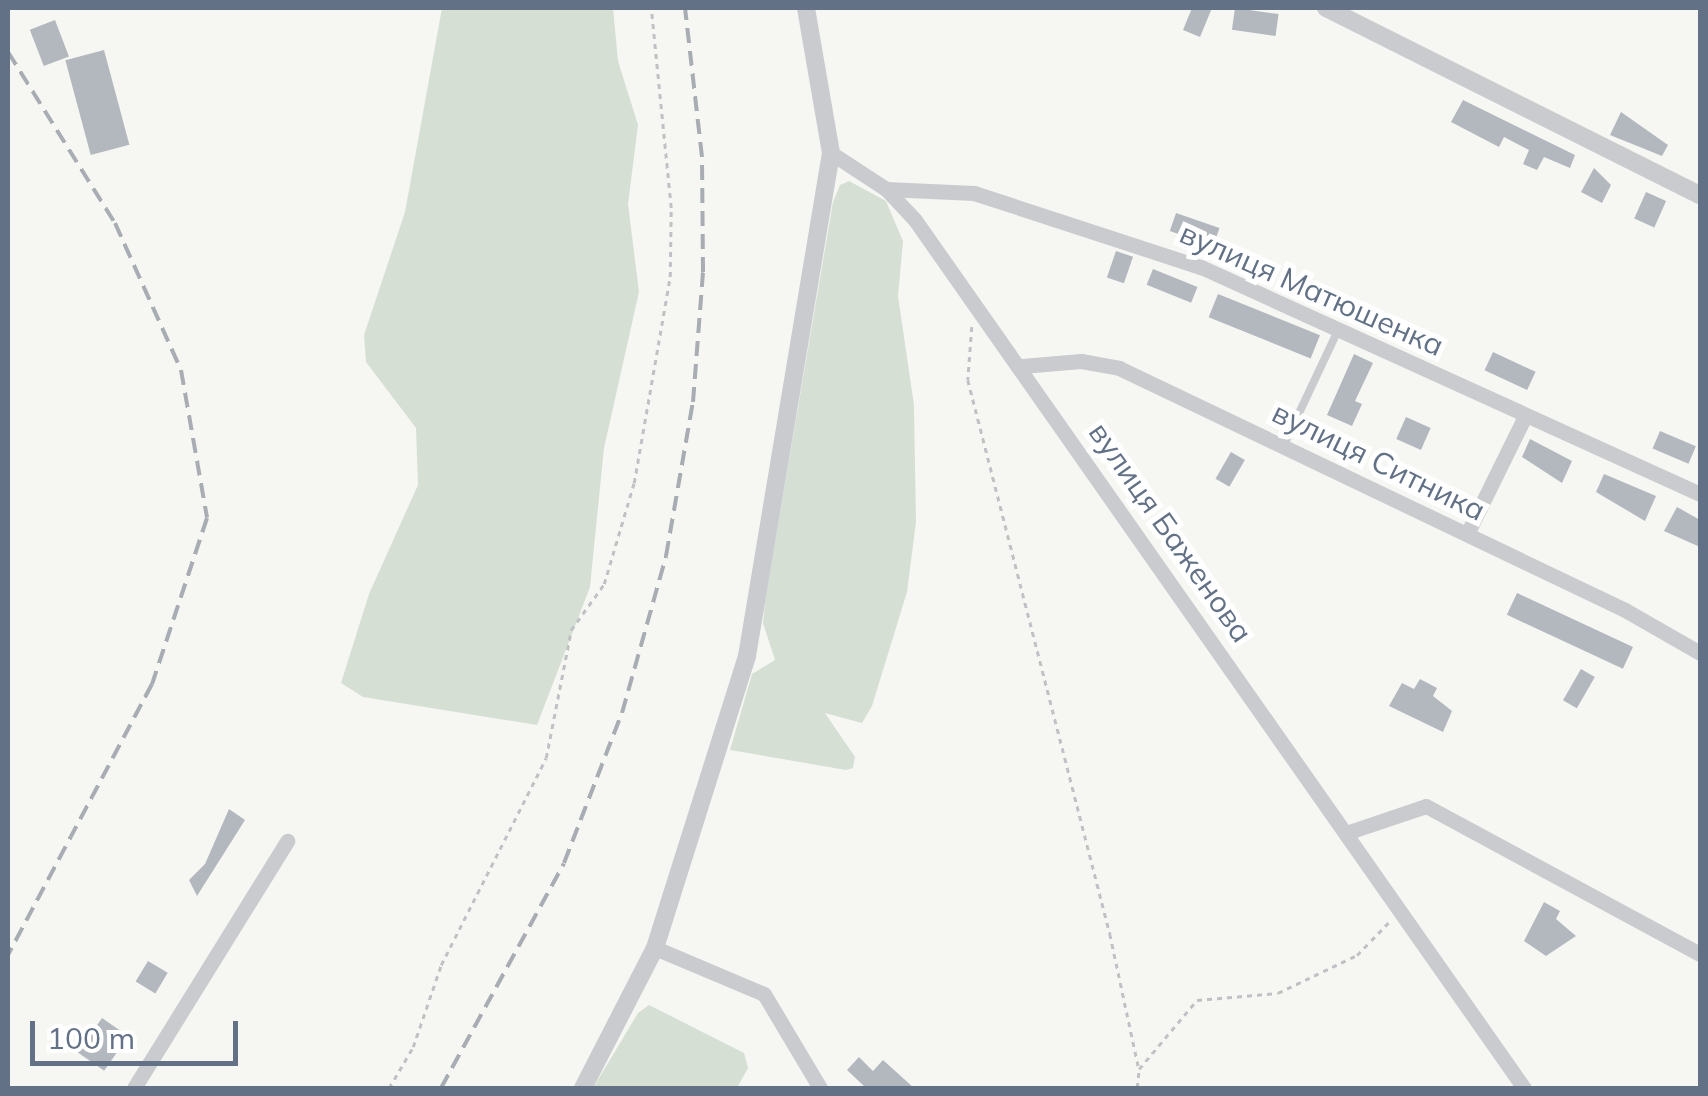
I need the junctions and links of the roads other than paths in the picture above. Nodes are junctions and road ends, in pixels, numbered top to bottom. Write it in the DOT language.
graph roads {
  1 [pos="806,8"];
  2 [pos="1326,8"];
  3 [pos="831,153"];
  4 [pos="886,189"];
  5 [pos="1700,195"];
  6 [pos="1338,330"];
  7 [pos="1022,366"];
  8 [pos="1526,416"];
  9 [pos="1284,445"];
  10 [pos="1700,494"];
  11 [pos="1467,534"];
  12 [pos="1700,653"];
  13 [pos="1346,833"];
  14 [pos="287,841"];
  15 [pos="656,948"];
  16 [pos="1700,954"];
  17 [pos="134,1088"];
  18 [pos="583,1088"];
  19 [pos="820,1088"];
  20 [pos="1524,1088"];
  1 -- 3 [label="street"];
  2 -- 5 [label="street"];
  3 -- 4 [label="street, вулиця Баженова"];
  3 -- 15 [label="street"];
  4 -- 6 [label="street, вулиця Матюшенка"];
  4 -- 7 [label="street, вулиця Баженова"];
  6 -- 8 [label="street, вулиця Матюшенка"];
  6 -- 9 [label="lane"];
  7 -- 9 [label="street, вулиця Ситника"];
  7 -- 13 [label="street, вулиця Баженова"];
  8 -- 10 [label="street, вулиця Матюшенка"];
  8 -- 11 [label="street"];
  9 -- 11 [label="street, вулиця Ситника"];
  11 -- 12 [label="street, вулиця Ситника"];
  13 -- 16 [label="street"];
  13 -- 20 [label="street, вулиця Баженова"];
  14 -- 17 [label="street"];
  15 -- 18 [label="street"];
  15 -- 19 [label="street"];
}
